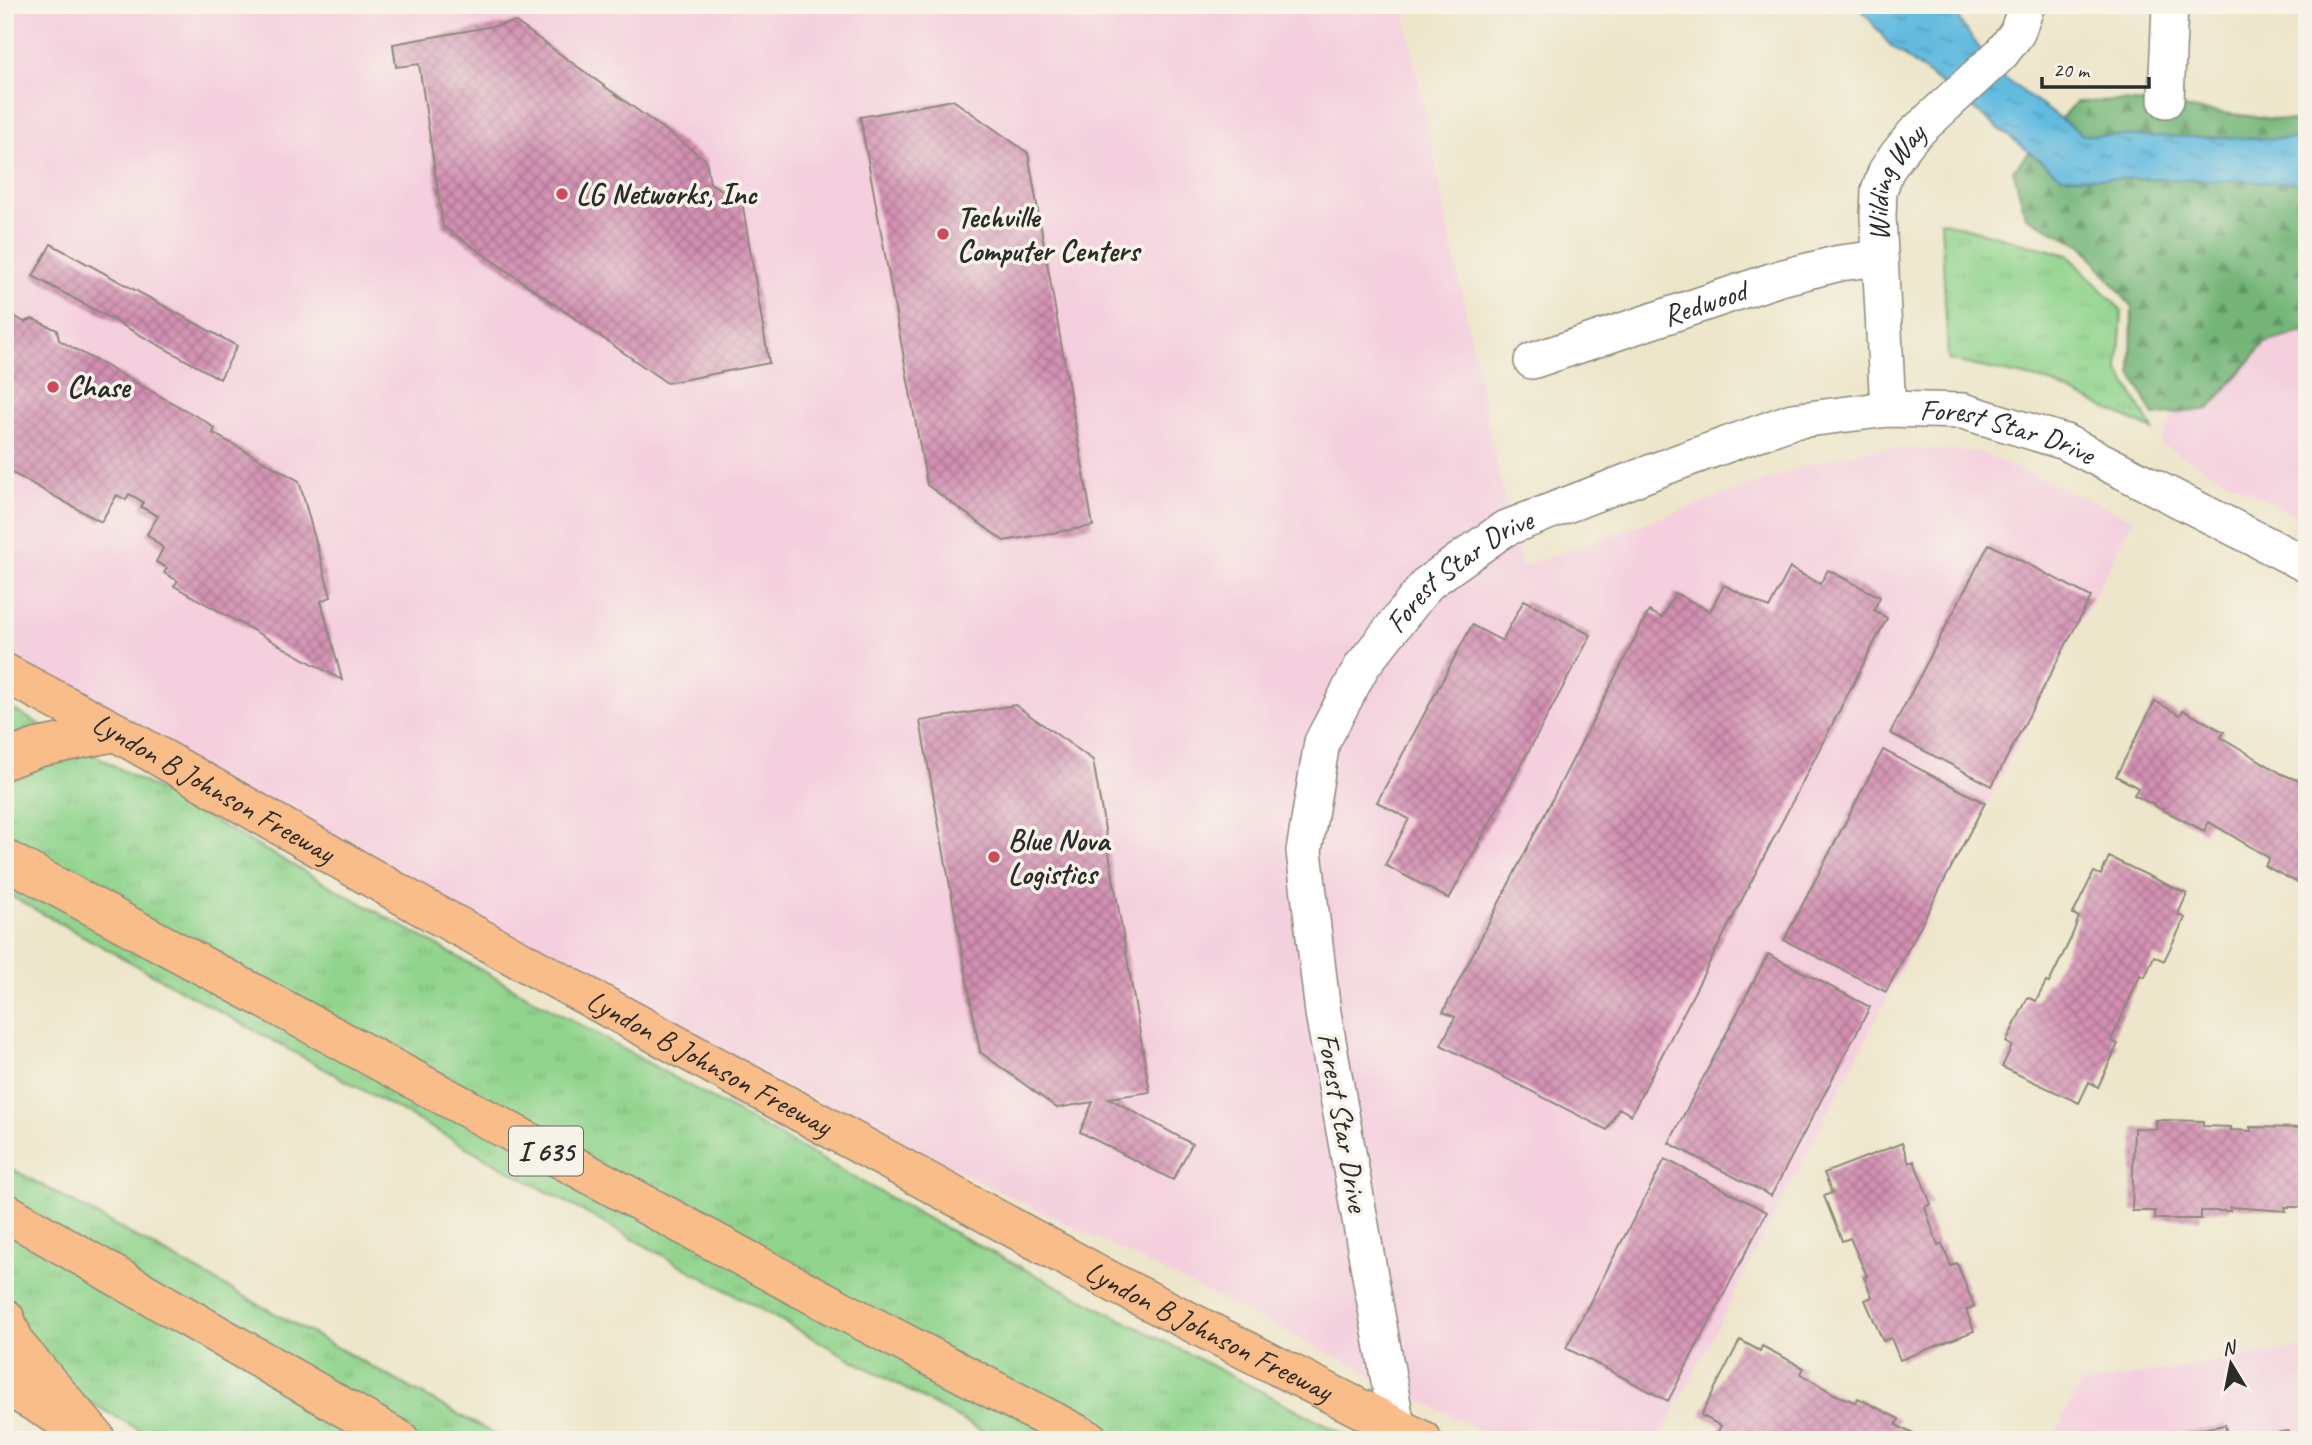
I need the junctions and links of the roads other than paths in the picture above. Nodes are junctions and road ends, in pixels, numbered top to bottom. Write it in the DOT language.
graph roads {
  1 [pos="2027,5"];
  2 [pos="2170,5"];
  3 [pos="2166,100"];
  4 [pos="1880,258"];
  5 [pos="1532,361"];
  6 [pos="1888,409"];
  7 [pos="2307,565"];
  8 [pos="5,673"];
  9 [pos="116,732"];
  10 [pos="5,760"];
  11 [pos="5,859"];
  12 [pos="5,1212"];
  13 [pos="5,1318"];
  14 [pos="5,1385"];
  15 [pos="1409,1433"];
  16 [pos="97,1439"];
  17 [pos="400,1440"];
  18 [pos="1089,1440"];
  1 -- 4 [label="street, Wilding Way"];
  2 -- 3 [label="street"];
  4 -- 5 [label="street, Redwood"];
  4 -- 6 [label="street, Wilding Way"];
  6 -- 7 [label="street, Forest Star Drive"];
  6 -- 15 [label="street, Forest Star Drive"];
  8 -- 9 [label="main road, Lyndon B Johnson Freeway"];
  9 -- 10 [label="main road"];
  9 -- 15 [label="main road, Lyndon B Johnson Freeway"];
  11 -- 18 [label="main road, I 635"];
  12 -- 17 [label="main road"];
  13 -- 16 [label="main road"];
  14 -- 16 [label="main road"];
}
